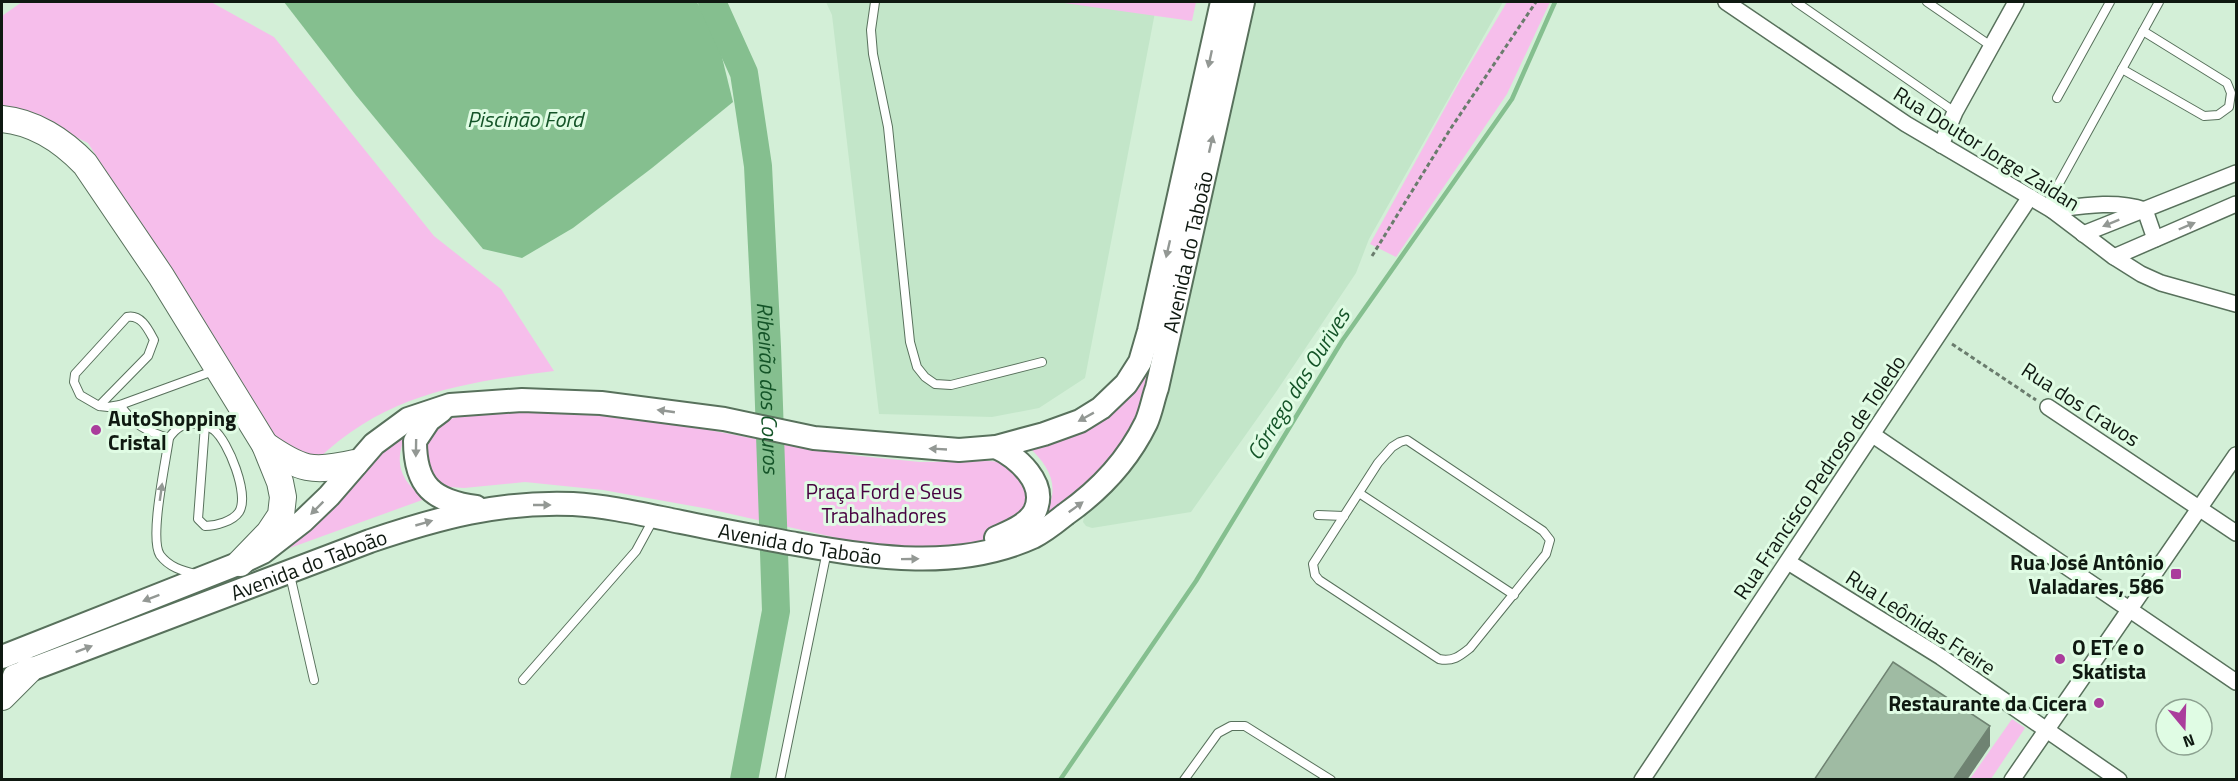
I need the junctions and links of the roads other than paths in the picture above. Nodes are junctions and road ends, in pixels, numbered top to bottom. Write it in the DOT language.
graph roads {
  1 [pos="875,2"];
  2 [pos="1222,2"];
  3 [pos="1243,2"];
  4 [pos="1726,2"];
  5 [pos="1796,2"];
  6 [pos="1927,2"];
  7 [pos="2016,2"];
  8 [pos="2110,2"];
  9 [pos="2159,2"];
  10 [pos="2143,31"];
  11 [pos="1991,46"];
  12 [pos="2122,69"];
  13 [pos="2056,98"];
  14 [pos="1955,112"];
  15 [pos="2,119"];
  16 [pos="1941,145"];
  17 [pos="2236,173"];
  18 [pos="2030,197"];
  19 [pos="2236,204"];
  20 [pos="2049,209"];
  21 [pos="2145,210"];
  22 [pos="2083,234"];
  23 [pos="2155,239"];
  24 [pos="2114,257"];
  25 [pos="2236,304"];
  26 [pos="1042,362"];
  27 [pos="218,370"];
  28 [pos="120,405"];
  29 [pos="450,405"];
  30 [pos="99,406"];
  31 [pos="2048,407"];
  32 [pos="205,425"];
  33 [pos="1873,435"];
  34 [pos="169,438"];
  35 [pos="265,445"];
  36 [pos="996,447"];
  37 [pos="2236,455"];
  38 [pos="355,463"];
  39 [pos="1359,493"];
  40 [pos="484,508"];
  41 [pos="2200,508"];
  42 [pos="1318,515"];
  43 [pos="1344,516"];
  44 [pos="655,517"];
  45 [pos="1042,518"];
  46 [pos="2236,533"];
  47 [pos="819,548"];
  48 [pos="1788,562"];
  49 [pos="240,563"];
  50 [pos="289,570"];
  51 [pos="205,576"];
  52 [pos="1514,595"];
  53 [pos="2130,608"];
  54 [pos="2,657"];
  55 [pos="29,670"];
  56 [pos="523,680"];
  57 [pos="2,681"];
  58 [pos="314,681"];
  59 [pos="2236,682"];
  60 [pos="2,697"];
  61 [pos="2045,730"];
  62 [pos="780,780"];
  63 [pos="1184,780"];
  64 [pos="1331,780"];
  65 [pos="1642,780"];
  66 [pos="2012,780"];
  67 [pos="2120,780"];
  1 -- 26 [label="lane"];
  2 -- 36 [label="main road, Avenida do Taboão, one-way"];
  45 -- 3 [label="main road, Avenida do Taboão, one-way"];
  4 -- 16 [label="street, Rua Doutor Jorge Zaidan"];
  5 -- 14 [label="lane"];
  6 -- 11 [label="lane"];
  7 -- 11 [label="street"];
  8 -- 13 [label="lane"];
  9 -- 10 [label="lane"];
  10 -- 12 [label="lane"];
  10 -- 12 [label="lane"];
  11 -- 14 [label="street"];
  12 -- 20 [label="lane"];
  14 -- 16 [label="street"];
  15 -- 27 [label="highway"];
  16 -- 18 [label="street, Rua Doutor Jorge Zaidan"];
  17 -- 21 [label="street"];
  18 -- 20 [label="street, Rua Doutor Jorge Zaidan"];
  18 -- 33 [label="street, Rua Francisco Pedroso de Toledo"];
  23 -- 19 [label="street, one-way"];
  20 -- 21 [label="street"];
  20 -- 22 [label="street, Rua Doutor Jorge Zaidan"];
  21 -- 22 [label="street, one-way"];
  21 -- 23 [label="street"];
  22 -- 24 [label="street, Rua Doutor Jorge Zaidan"];
  23 -- 24 [label="street"];
  24 -- 25 [label="street, Rua Doutor Jorge Zaidan"];
  27 -- 28 [label="lane"];
  27 -- 35 [label="highway"];
  28 -- 30 [label="lane"];
  28 -- 34 [label="lane"];
  36 -- 29 [label="main road, Avenida do Taboão, one-way"];
  29 -- 38 [label="main road, Avenida do Taboão"];
  29 -- 40 [label="main road, one-way"];
  30 -- 30 [label="lane"];
  31 -- 41 [label="street, Rua dos Cravos"];
  32 -- 32 [label="lane"];
  32 -- 34 [label="lane"];
  33 -- 48 [label="street, Rua Francisco Pedroso de Toledo"];
  33 -- 53 [label="street"];
  51 -- 34 [label="lane, one-way"];
  35 -- 38 [label="highway"];
  35 -- 49 [label="highway"];
  36 -- 45 [label="main road"];
  37 -- 41 [label="street"];
  38 -- 49 [label="main road, Avenida do Taboão, one-way"];
  39 -- 43 [label="lane"];
  39 -- 52 [label="lane"];
  39 -- 52 [label="lane"];
  40 -- 44 [label="main road, Avenida do Taboão, one-way"];
  50 -- 40 [label="main road, Avenida do Taboão, one-way"];
  41 -- 46 [label="street, Rua dos Cravos"];
  41 -- 53 [label="street"];
  42 -- 43 [label="lane"];
  43 -- 52 [label="lane"];
  44 -- 47 [label="main road, Avenida do Taboão"];
  44 -- 56 [label="lane"];
  47 -- 45 [label="main road, Avenida do Taboão, one-way"];
  47 -- 62 [label="lane"];
  48 -- 61 [label="street, Rua Leônidas Freire"];
  48 -- 65 [label="street, Rua Francisco Pedroso de Toledo"];
  49 -- 51 [label="main road, Avenida do Taboão"];
  55 -- 50 [label="main road, Avenida do Taboão, one-way"];
  50 -- 58 [label="lane"];
  51 -- 54 [label="main road, Avenida do Taboão, one-way"];
  53 -- 59 [label="street"];
  53 -- 61 [label="street"];
  55 -- 57 [label="main road, Avenida do Taboão"];
  55 -- 60 [label="highway"];
  61 -- 66 [label="street"];
  61 -- 67 [label="street, Rua Leônidas Freire"];
  63 -- 64 [label="lane"];
}
